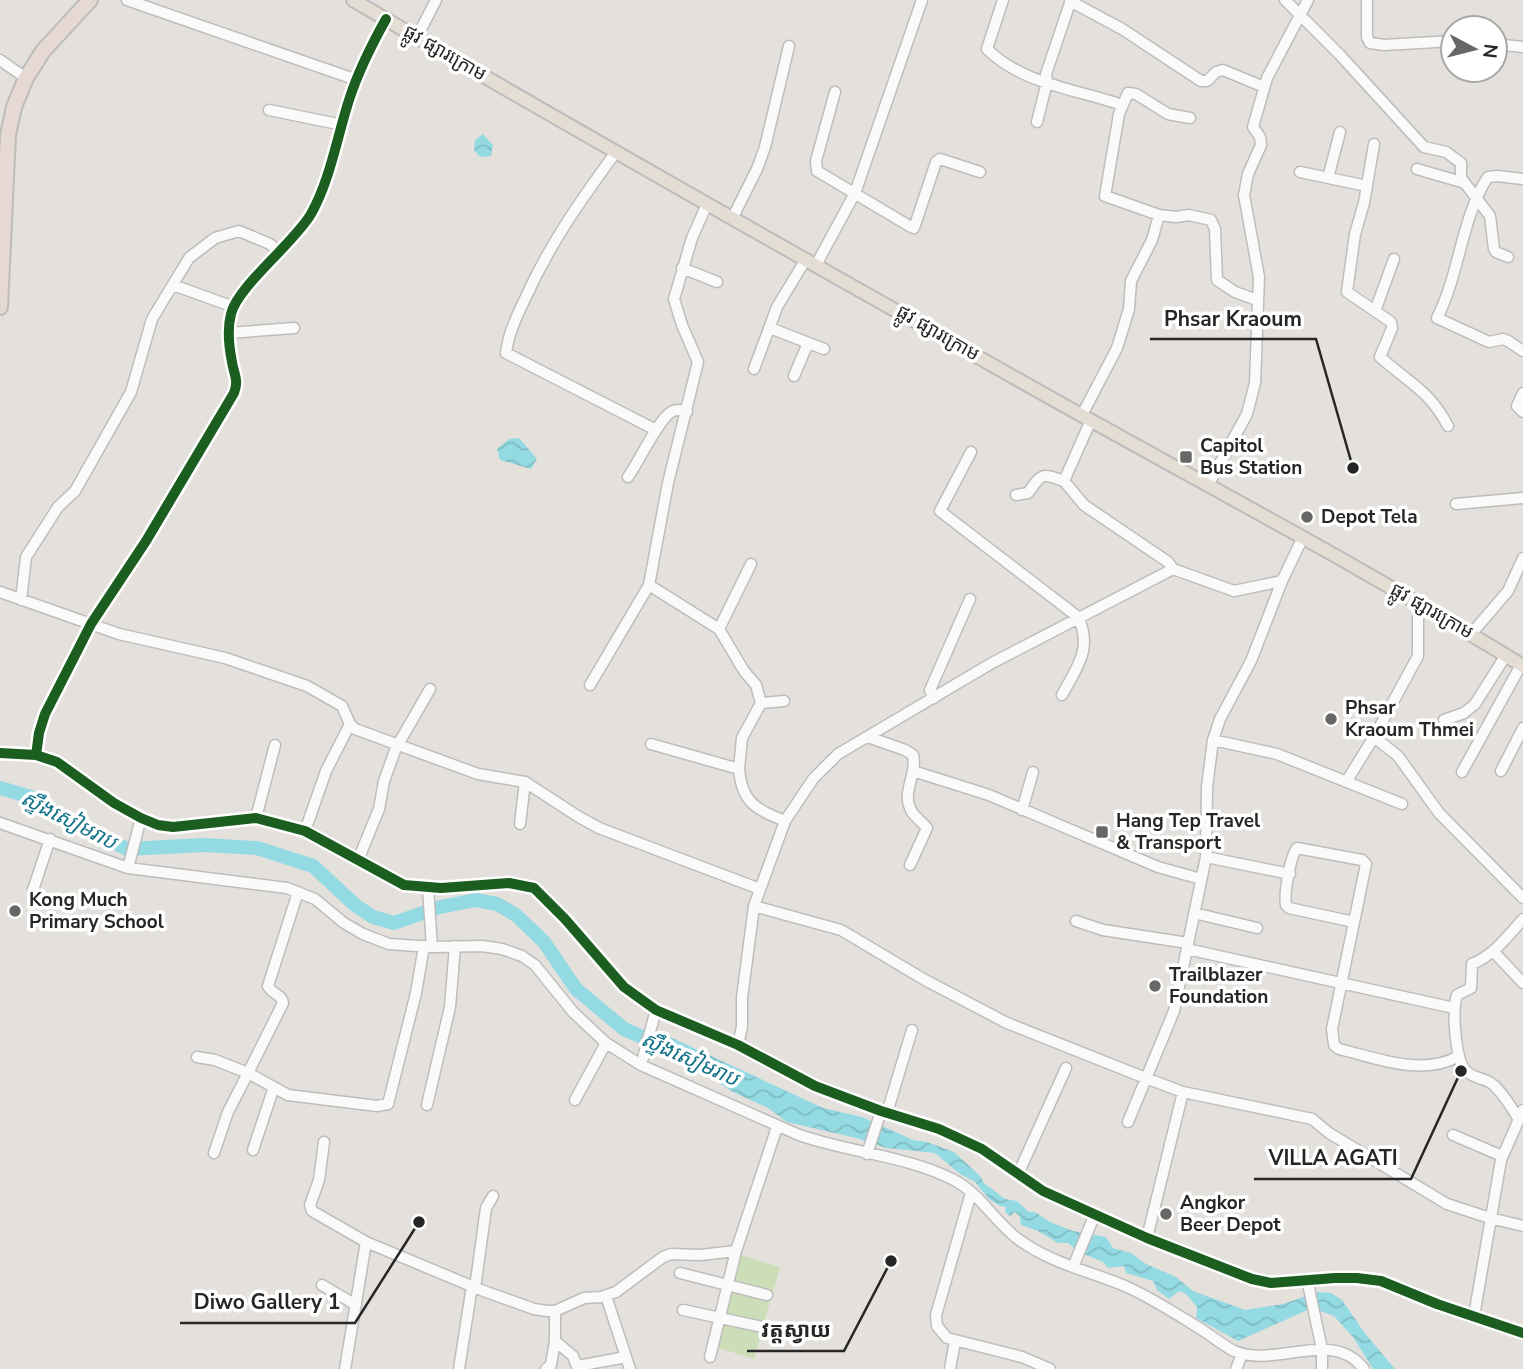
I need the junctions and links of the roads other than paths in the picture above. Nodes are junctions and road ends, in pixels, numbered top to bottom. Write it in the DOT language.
graph roads {
  1 [pos="90,0"];
  2 [pos="127,0"];
  3 [pos="353,0"];
  4 [pos="436,0"];
  5 [pos="922,0"];
  6 [pos="1003,0"];
  7 [pos="1284,0"];
  8 [pos="1308,0"];
  9 [pos="1367,0"];
  10 [pos="1070,1"];
  11 [pos="1300,16"];
  12 [pos="386,19"];
  13 [pos="417,37"];
  14 [pos="1439,42"];
  15 [pos="789,46"];
  16 [pos="0,60"];
  17 [pos="26,78"];
  18 [pos="357,80"];
  19 [pos="1047,82"];
  20 [pos="1264,87"];
  21 [pos="835,92"];
  22 [pos="1122,105"];
  23 [pos="269,110"];
  24 [pos="1190,118"];
  25 [pos="1037,122"];
  26 [pos="344,125"];
  27 [pos="1340,132"];
  28 [pos="1374,144"];
  29 [pos="616,152"];
  30 [pos="1417,169"];
  31 [pos="1300,172"];
  32 [pos="980,173"];
  33 [pos="1328,178"];
  34 [pos="1523,179"];
  35 [pos="1465,183"];
  36 [pos="1367,186"];
  37 [pos="855,193"];
  38 [pos="1478,198"];
  39 [pos="707,204"];
  40 [pos="1159,215"];
  41 [pos="733,217"];
  42 [pos="279,253"];
  43 [pos="1508,257"];
  44 [pos="1394,259"];
  45 [pos="811,262"];
  46 [pos="682,268"];
  47 [pos="717,282"];
  48 [pos="173,285"];
  49 [pos="1258,300"];
  50 [pos="0,307"];
  51 [pos="234,307"];
  52 [pos="1376,311"];
  53 [pos="294,328"];
  54 [pos="770,328"];
  55 [pos="229,333"];
  56 [pos="808,343"];
  57 [pos="824,349"];
  58 [pos="1523,351"];
  59 [pos="754,369"];
  60 [pos="794,376"];
  61 [pos="1523,393"];
  62 [pos="687,412"];
  63 [pos="1523,412"];
  64 [pos="1087,418"];
  65 [pos="1448,426"];
  66 [pos="656,430"];
  67 [pos="971,452"];
  68 [pos="628,477"];
  69 [pos="1064,481"];
  70 [pos="1208,485"];
  71 [pos="1016,495"];
  72 [pos="1523,498"];
  73 [pos="1456,504"];
  74 [pos="1303,537"];
  75 [pos="1523,558"];
  76 [pos="751,564"];
  77 [pos="1173,569"];
  78 [pos="1282,581"];
  79 [pos="649,585"];
  80 [pos="0,592"];
  81 [pos="970,599"];
  82 [pos="21,600"];
  83 [pos="1423,605"];
  84 [pos="1078,617"];
  85 [pos="91,624"];
  86 [pos="719,629"];
  87 [pos="1472,634"];
  88 [pos="1506,655"];
  89 [pos="1522,665"];
  90 [pos="590,685"];
  91 [pos="429,689"];
  92 [pos="1062,695"];
  93 [pos="934,698"];
  94 [pos="784,701"];
  95 [pos="761,703"];
  96 [pos="1444,720"];
  97 [pos="350,724"];
  98 [pos="1523,728"];
  99 [pos="868,737"];
  100 [pos="1374,737"];
  101 [pos="1213,740"];
  102 [pos="398,743"];
  103 [pos="651,744"];
  104 [pos="275,745"];
  105 [pos="0,753"];
  106 [pos="36,755"];
  107 [pos="739,769"];
  108 [pos="913,771"];
  109 [pos="1501,771"];
  110 [pos="1033,772"];
  111 [pos="1462,772"];
  112 [pos="525,782"];
  113 [pos="1346,782"];
  114 [pos="1402,804"];
  115 [pos="1022,810"];
  116 [pos="141,818"];
  117 [pos="256,818"];
  118 [pos="785,821"];
  119 [pos="0,823"];
  120 [pos="520,824"];
  121 [pos="306,831"];
  122 [pos="50,839"];
  123 [pos="1206,857"];
  124 [pos="358,860"];
  125 [pos="910,865"];
  126 [pos="129,866"];
  127 [pos="1290,874"];
  128 [pos="1201,879"];
  129 [pos="428,888"];
  130 [pos="760,889"];
  131 [pos="33,890"];
  132 [pos="298,892"];
  133 [pos="1523,898"];
  134 [pos="754,906"];
  135 [pos="1194,913"];
  136 [pos="1523,919"];
  137 [pos="1076,921"];
  138 [pos="1354,922"];
  139 [pos="1257,928"];
  140 [pos="455,946"];
  141 [pos="1188,946"];
  142 [pos="428,947"];
  143 [pos="1493,951"];
  144 [pos="1523,983"];
  145 [pos="1342,985"];
  146 [pos="1454,1009"];
  147 [pos="655,1015"];
  148 [pos="912,1030"];
  149 [pos="606,1043"];
  150 [pos="738,1045"];
  151 [pos="1459,1056"];
  152 [pos="197,1057"];
  153 [pos="642,1062"];
  154 [pos="1066,1068"];
  155 [pos="248,1073"];
  156 [pos="1148,1079"];
  157 [pos="274,1087"];
  158 [pos="1183,1092"];
  159 [pos="575,1100"];
  160 [pos="428,1105"];
  161 [pos="1521,1114"];
  162 [pos="882,1115"];
  163 [pos="1128,1122"];
  164 [pos="777,1127"];
  165 [pos="1453,1135"];
  166 [pos="324,1142"];
  167 [pos="253,1150"];
  168 [pos="868,1151"];
  169 [pos="214,1153"];
  170 [pos="1503,1156"];
  171 [pos="1019,1172"];
  172 [pos="971,1192"];
  173 [pos="493,1196"];
  174 [pos="1095,1214"];
  175 [pos="1490,1218"];
  176 [pos="1523,1226"];
  177 [pos="1147,1238"];
  178 [pos="366,1242"];
  179 [pos="736,1251"];
  180 [pos="1075,1264"];
  181 [pos="680,1273"];
  182 [pos="727,1284"];
  183 [pos="1307,1284"];
  184 [pos="322,1285"];
  185 [pos="474,1287"];
  186 [pos="767,1295"];
  187 [pos="606,1296"];
  188 [pos="356,1305"];
  189 [pos="683,1310"];
  190 [pos="555,1311"];
  191 [pos="720,1316"];
  192 [pos="1475,1316"];
  193 [pos="767,1328"];
  194 [pos="1523,1334"];
  195 [pos="555,1341"];
  196 [pos="956,1341"];
  197 [pos="1322,1349"];
  198 [pos="1242,1354"];
  199 [pos="626,1357"];
  200 [pos="710,1357"];
  201 [pos="578,1368"];
  202 [pos="345,1369"];
  203 [pos="459,1369"];
  204 [pos="546,1369"];
  205 [pos="630,1369"];
  206 [pos="950,1369"];
  207 [pos="1050,1369"];
  208 [pos="1236,1369"];
  209 [pos="1322,1369"];
  210 [pos="1364,1369"];
  1 -- 17 [label="highway"];
  2 -- 18 [label="street"];
  3 -- 12 [label="main road, ផ្លូវ ផ្សារក្រោម"];
  4 -- 13 [label="street"];
  5 -- 37 [label="street"];
  6 -- 19 [label="street"];
  7 -- 11 [label="street"];
  8 -- 11 [label="street"];
  9 -- 14 [label="street"];
  10 -- 19 [label="street"];
  10 -- 20 [label="street"];
  11 -- 20 [label="street"];
  11 -- 35 [label="street"];
  12 -- 13 [label="main road, ផ្លូវ ផ្សារក្រោម"];
  12 -- 18 [label="street"];
  13 -- 29 [label="main road, ផ្លូវ ផ្សារក្រោម"];
  15 -- 41 [label="street"];
  16 -- 17 [label="street"];
  17 -- 50 [label="highway"];
  18 -- 26 [label="street"];
  19 -- 22 [label="street"];
  19 -- 25 [label="street"];
  20 -- 49 [label="street"];
  21 -- 37 [label="street"];
  22 -- 24 [label="street"];
  22 -- 40 [label="street"];
  23 -- 26 [label="street"];
  26 -- 42 [label="street"];
  27 -- 33 [label="street"];
  28 -- 36 [label="street"];
  29 -- 39 [label="main road, ផ្លូវ ផ្សារក្រោម"];
  29 -- 66 [label="street"];
  30 -- 35 [label="street"];
  31 -- 33 [label="street"];
  32 -- 37 [label="street"];
  33 -- 36 [label="street"];
  34 -- 38 [label="street"];
  35 -- 38 [label="street"];
  36 -- 52 [label="street"];
  37 -- 45 [label="street"];
  38 -- 43 [label="street"];
  38 -- 58 [label="street"];
  39 -- 41 [label="main road, ផ្លូវ ផ្សារក្រោម"];
  39 -- 46 [label="street"];
  40 -- 49 [label="street"];
  40 -- 64 [label="street"];
  41 -- 45 [label="main road, ផ្លូវ ផ្សារក្រោម"];
  42 -- 48 [label="street"];
  42 -- 51 [label="street"];
  44 -- 52 [label="street"];
  45 -- 54 [label="street"];
  45 -- 64 [label="main road, ផ្លូវ ផ្សារក្រោម"];
  46 -- 47 [label="street"];
  46 -- 62 [label="street"];
  48 -- 51 [label="street"];
  48 -- 82 [label="street"];
  49 -- 70 [label="street"];
  51 -- 55 [label="street"];
  52 -- 65 [label="street"];
  53 -- 55 [label="street"];
  54 -- 56 [label="street"];
  54 -- 59 [label="street"];
  55 -- 85 [label="street"];
  56 -- 57 [label="street"];
  56 -- 60 [label="street"];
  61 -- 63 [label="street"];
  62 -- 66 [label="street"];
  62 -- 79 [label="street"];
  64 -- 69 [label="street"];
  64 -- 70 [label="main road, ផ្លូវ ផ្សារក្រោម"];
  66 -- 68 [label="street"];
  67 -- 84 [label="street"];
  69 -- 71 [label="street"];
  69 -- 77 [label="street"];
  70 -- 74 [label="main road, ផ្លូវ ផ្សារក្រោម"];
  72 -- 73 [label="street"];
  74 -- 78 [label="street"];
  74 -- 83 [label="main road, ផ្លូវ ផ្សារក្រោម"];
  75 -- 87 [label="street"];
  76 -- 86 [label="street"];
  77 -- 78 [label="street"];
  77 -- 84 [label="street"];
  78 -- 101 [label="street"];
  79 -- 86 [label="street"];
  79 -- 90 [label="street"];
  80 -- 82 [label="street"];
  81 -- 93 [label="street"];
  82 -- 85 [label="street"];
  83 -- 87 [label="main road, ផ្លូវ ផ្សារក្រោម"];
  83 -- 100 [label="street"];
  84 -- 92 [label="street"];
  84 -- 93 [label="street"];
  85 -- 97 [label="street"];
  85 -- 106 [label="street"];
  86 -- 95 [label="street"];
  87 -- 88 [label="main road, ផ្លូវ ផ្សារក្រោម"];
  88 -- 89 [label="main road, ផ្លូវ ផ្សារក្រោម"];
  88 -- 96 [label="street"];
  89 -- 111 [label="street"];
  91 -- 102 [label="street"];
  93 -- 99 [label="street"];
  94 -- 95 [label="street"];
  95 -- 107 [label="street"];
  97 -- 102 [label="street"];
  97 -- 121 [label="street"];
  98 -- 109 [label="street"];
  99 -- 108 [label="street"];
  99 -- 118 [label="street"];
  100 -- 113 [label="street"];
  100 -- 133 [label="street"];
  101 -- 113 [label="street"];
  101 -- 123 [label="street"];
  102 -- 112 [label="street"];
  102 -- 124 [label="street"];
  103 -- 107 [label="street"];
  104 -- 117 [label="street"];
  105 -- 106 [label="street"];
  106 -- 116 [label="street"];
  107 -- 118 [label="street"];
  108 -- 115 [label="street"];
  108 -- 125 [label="street"];
  110 -- 115 [label="street"];
  112 -- 120 [label="street"];
  112 -- 130 [label="street"];
  113 -- 114 [label="street"];
  115 -- 128 [label="street"];
  116 -- 117 [label="street"];
  116 -- 126 [label="street"];
  117 -- 121 [label="street"];
  118 -- 130 [label="street"];
  119 -- 122 [label="street"];
  121 -- 124 [label="street"];
  122 -- 126 [label="street"];
  122 -- 131 [label="street"];
  123 -- 127 [label="street"];
  123 -- 128 [label="street"];
  124 -- 129 [label="street"];
  126 -- 132 [label="street"];
  127 -- 138 [label="street"];
  127 -- 138 [label="street"];
  128 -- 135 [label="street"];
  129 -- 142 [label="street"];
  129 -- 147 [label="street"];
  130 -- 134 [label="street"];
  132 -- 142 [label="street"];
  132 -- 155 [label="street"];
  134 -- 150 [label="street"];
  134 -- 156 [label="street"];
  135 -- 139 [label="street"];
  135 -- 141 [label="street"];
  136 -- 143 [label="street"];
  137 -- 141 [label="street"];
  138 -- 145 [label="street"];
  140 -- 142 [label="street"];
  140 -- 149 [label="street"];
  140 -- 160 [label="street"];
  141 -- 145 [label="street"];
  141 -- 156 [label="street"];
  142 -- 157 [label="street"];
  143 -- 144 [label="street"];
  143 -- 146 [label="street"];
  145 -- 146 [label="street"];
  145 -- 151 [label="street"];
  146 -- 151 [label="street"];
  147 -- 150 [label="street"];
  147 -- 153 [label="street"];
  148 -- 162 [label="street"];
  149 -- 153 [label="street"];
  149 -- 159 [label="street"];
  150 -- 162 [label="street"];
  151 -- 161 [label="street"];
  152 -- 155 [label="street"];
  153 -- 164 [label="street"];
  154 -- 171 [label="street"];
  155 -- 157 [label="street"];
  155 -- 169 [label="street"];
  156 -- 158 [label="street"];
  156 -- 163 [label="street"];
  157 -- 167 [label="street"];
  158 -- 175 [label="street"];
  158 -- 177 [label="street"];
  161 -- 170 [label="street"];
  162 -- 168 [label="street"];
  162 -- 171 [label="street"];
  164 -- 168 [label="street"];
  164 -- 179 [label="street"];
  165 -- 170 [label="street"];
  166 -- 178 [label="street"];
  168 -- 172 [label="street"];
  170 -- 175 [label="street"];
  171 -- 174 [label="street"];
  172 -- 180 [label="street"];
  172 -- 196 [label="street"];
  173 -- 185 [label="street"];
  174 -- 177 [label="street"];
  174 -- 180 [label="street"];
  175 -- 176 [label="street"];
  175 -- 192 [label="street"];
  177 -- 183 [label="street"];
  178 -- 185 [label="street"];
  178 -- 188 [label="street"];
  179 -- 182 [label="street"];
  179 -- 187 [label="street"];
  180 -- 198 [label="street"];
  181 -- 182 [label="street"];
  182 -- 186 [label="street"];
  182 -- 191 [label="street"];
  183 -- 192 [label="street"];
  183 -- 197 [label="street"];
  184 -- 188 [label="street"];
  185 -- 190 [label="street"];
  185 -- 203 [label="street"];
  187 -- 190 [label="street"];
  187 -- 199 [label="street"];
  188 -- 202 [label="street"];
  189 -- 191 [label="street"];
  190 -- 195 [label="street"];
  191 -- 193 [label="street"];
  191 -- 200 [label="street"];
  192 -- 194 [label="street"];
  195 -- 201 [label="street"];
  195 -- 204 [label="street"];
  196 -- 206 [label="street"];
  196 -- 207 [label="street"];
  197 -- 198 [label="street"];
  197 -- 209 [label="street"];
  197 -- 210 [label="street"];
  198 -- 208 [label="street"];
  199 -- 201 [label="street"];
  199 -- 205 [label="street"];
}
